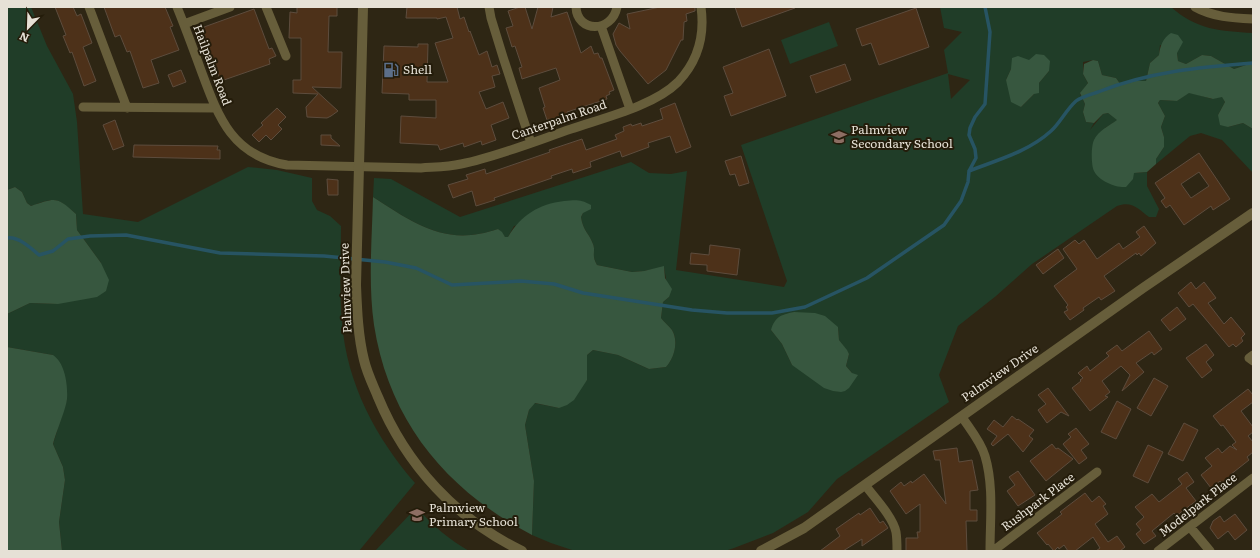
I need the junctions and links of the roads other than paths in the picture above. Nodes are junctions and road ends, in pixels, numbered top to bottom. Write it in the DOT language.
graph roads {
  1 [pos="89,7"];
  2 [pos="177,7"];
  3 [pos="230,7"];
  4 [pos="266,7"];
  5 [pos="363,7"];
  6 [pos="489,7"];
  7 [pos="576,7"];
  8 [pos="617,7"];
  9 [pos="701,7"];
  10 [pos="1195,7"];
  11 [pos="1253,19"];
  12 [pos="184,24"];
  13 [pos="601,26"];
  14 [pos="286,56"];
  15 [pos="83,107"];
  16 [pos="127,108"];
  17 [pos="215,108"];
  18 [pos="630,109"];
  19 [pos="531,143"];
  20 [pos="359,167"];
  21 [pos="1253,213"];
  22 [pos="1253,355"];
  23 [pos="1253,361"];
  24 [pos="962,417"];
  25 [pos="1097,472"];
  26 [pos="1253,478"];
  27 [pos="865,485"];
  28 [pos="1190,527"];
  29 [pos="522,551"];
  30 [pos="760,551"];
  31 [pos="896,551"];
  32 [pos="991,551"];
  33 [pos="1158,551"];
  34 [pos="1210,551"];
  1 -- 16 [label="street"];
  2 -- 12 [label="street, Hailpalm Road"];
  3 -- 12 [label="street"];
  4 -- 14 [label="street"];
  5 -- 20 [label="street, Palmview Drive"];
  6 -- 19 [label="street"];
  7 -- 13 [label="street"];
  8 -- 13 [label="street"];
  9 -- 18 [label="street, Canterpalm Road"];
  10 -- 11 [label="street"];
  12 -- 17 [label="street, Hailpalm Road"];
  13 -- 18 [label="street"];
  15 -- 16 [label="street"];
  16 -- 17 [label="street"];
  17 -- 20 [label="street, Hailpalm Road"];
  18 -- 19 [label="street, Canterpalm Road"];
  19 -- 20 [label="street, Canterpalm Road"];
  20 -- 29 [label="street, Palmview Drive"];
  21 -- 24 [label="street, Palmview Drive"];
  22 -- 23 [label="street"];
  24 -- 27 [label="street, Palmview Drive"];
  24 -- 32 [label="street"];
  25 -- 32 [label="street, Rushpark Place"];
  26 -- 28 [label="street, Modelpark Place"];
  27 -- 30 [label="street, Palmview Drive"];
  27 -- 31 [label="street"];
  28 -- 33 [label="street, Modelpark Place"];
  28 -- 34 [label="street"];
}
